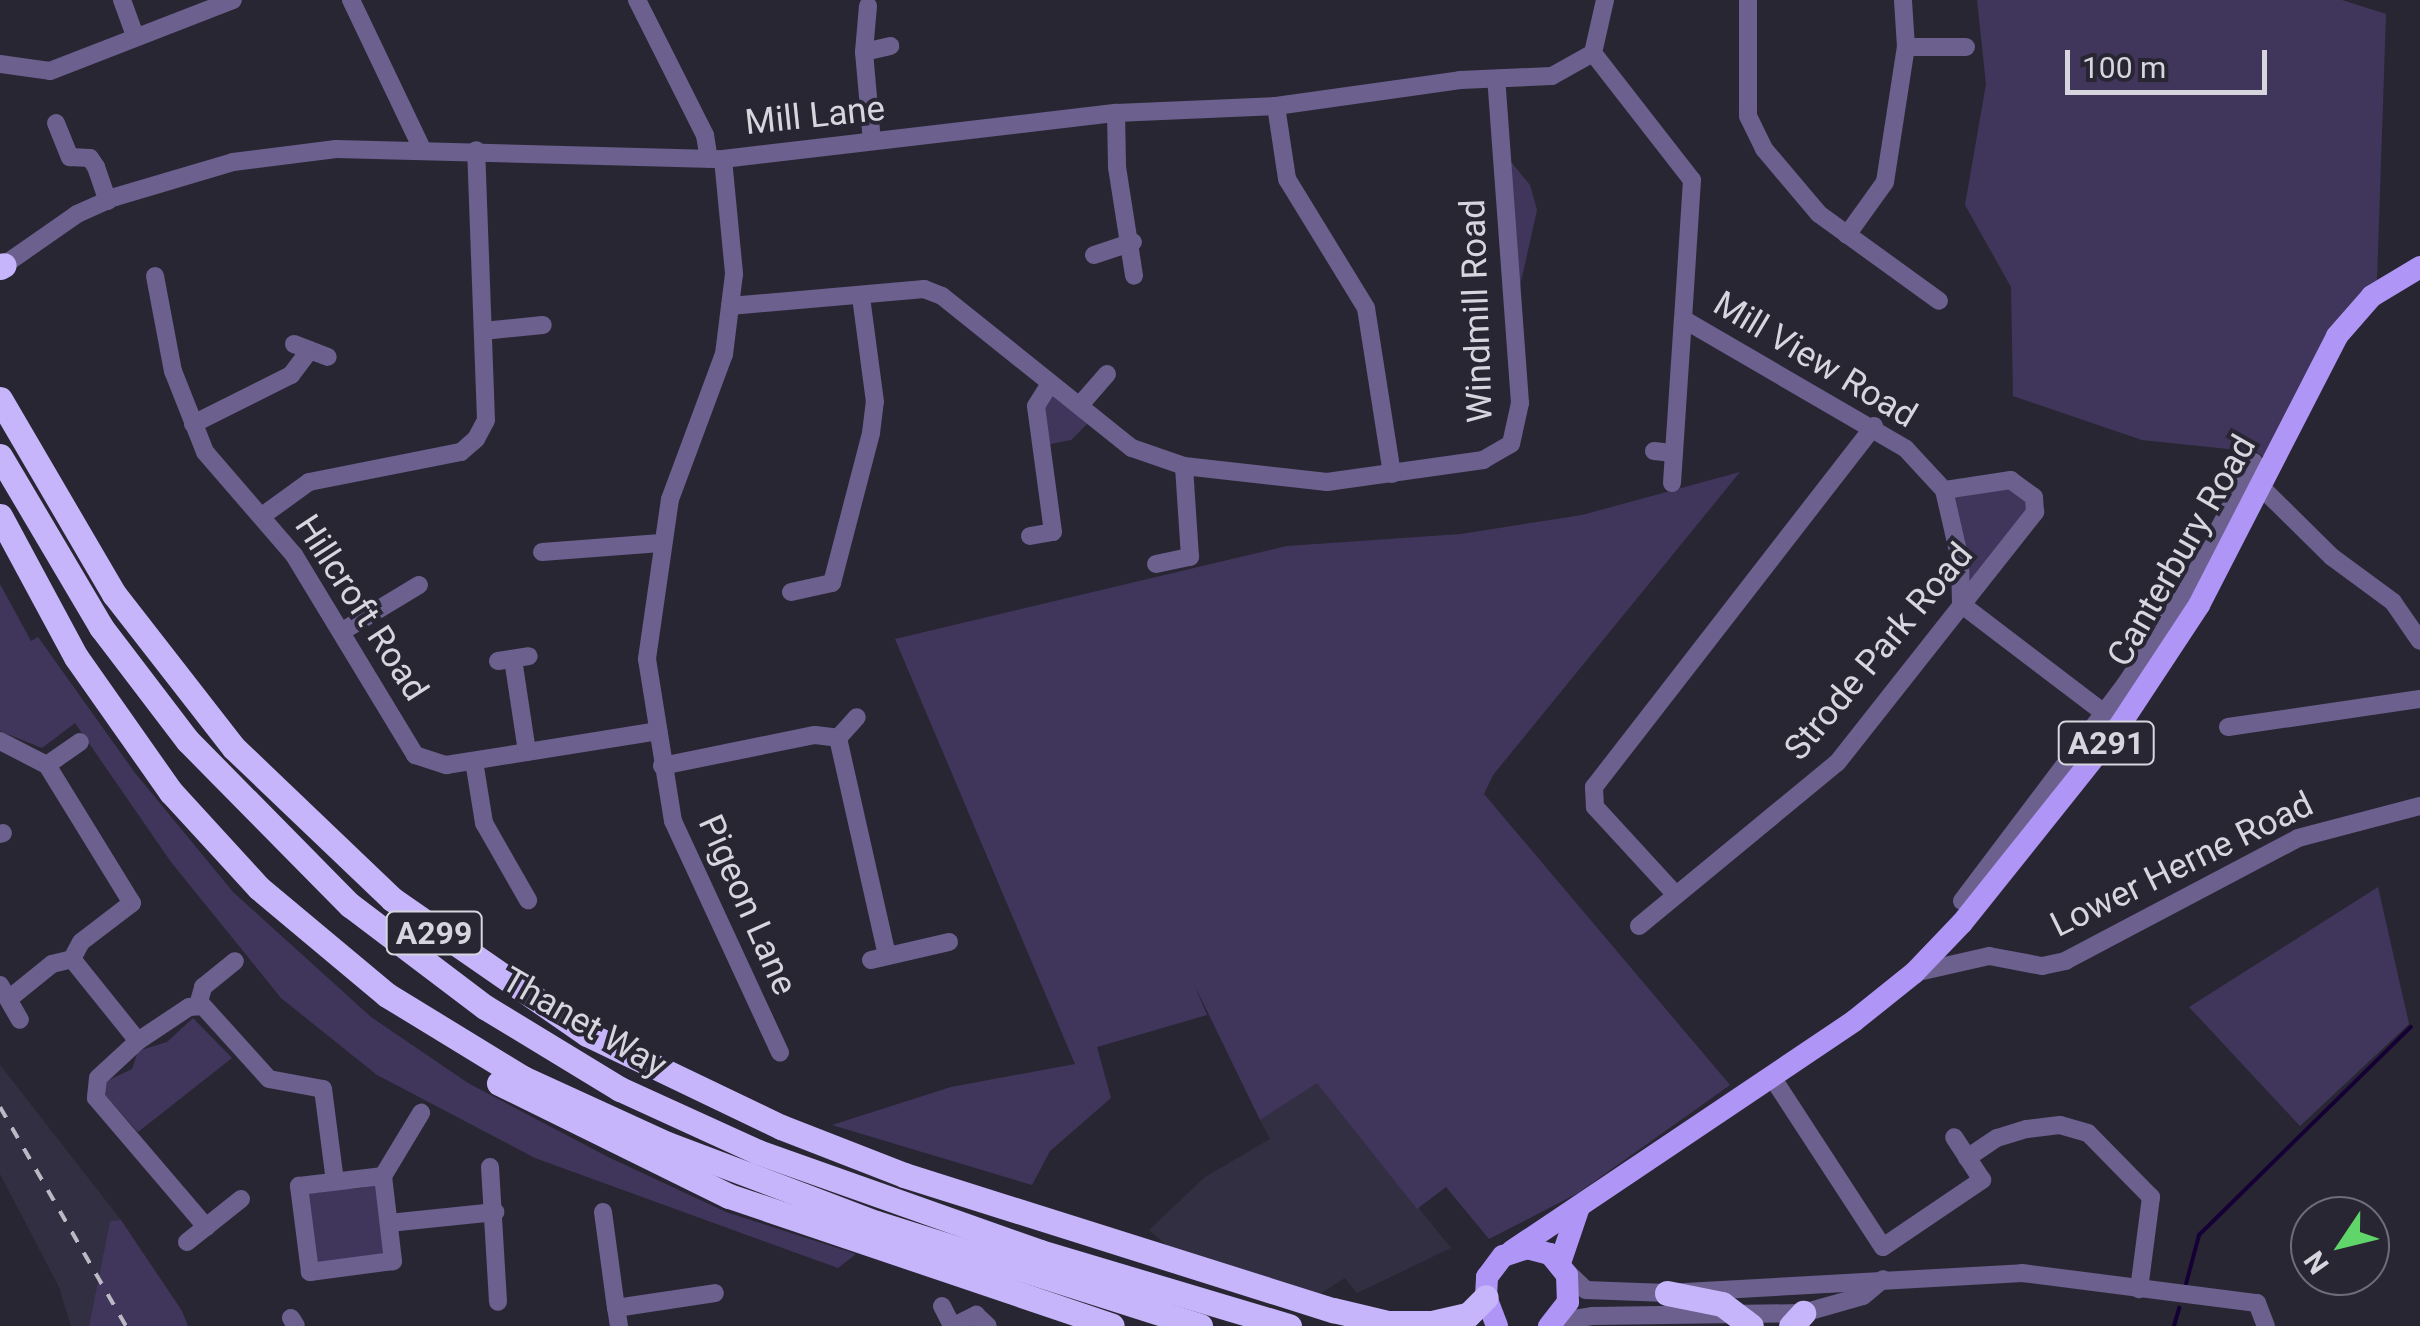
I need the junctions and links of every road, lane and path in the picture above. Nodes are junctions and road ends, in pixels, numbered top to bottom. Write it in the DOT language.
graph roads {
  1 [pos="122,0"];
  2 [pos="232,0"];
  3 [pos="351,0"];
  4 [pos="638,0"];
  5 [pos="1606,0"];
  6 [pos="1748,0"];
  7 [pos="1903,0"];
  8 [pos="868,6"];
  9 [pos="135,36"];
  10 [pos="890,46"];
  11 [pos="1906,47"];
  12 [pos="1966,48"];
  13 [pos="864,52"];
  14 [pos="1593,53"];
  15 [pos="0,64"];
  16 [pos="1496,78"];
  17 [pos="1276,106"];
  18 [pos="1116,113"];
  19 [pos="56,123"];
  20 [pos="872,141"];
  21 [pos="422,149"];
  22 [pos="476,150"];
  23 [pos="716,159"];
  24 [pos="108,201"];
  25 [pos="1847,236"];
  26 [pos="1133,242"];
  27 [pos="1094,255"];
  28 [pos="1,266"];
  29 [pos="2420,268"];
  30 [pos="155,276"];
  31 [pos="1134,276"];
  32 [pos="862,297"];
  33 [pos="1939,300"];
  34 [pos="730,306"];
  35 [pos="1683,319"];
  36 [pos="543,326"];
  37 [pos="483,331"];
  38 [pos="328,358"];
  39 [pos="1107,374"];
  40 [pos="1050,384"];
  41 [pos="0,399"];
  42 [pos="1080,405"];
  43 [pos="193,424"];
  44 [pos="1874,426"];
  45 [pos="1654,451"];
  46 [pos="1674,453"];
  47 [pos="0,456"];
  48 [pos="2254,462"];
  49 [pos="1184,466"];
  50 [pos="1392,474"];
  51 [pos="1672,483"];
  52 [pos="2246,483"];
  53 [pos="1944,490"];
  54 [pos="0,516"];
  55 [pos="262,516"];
  56 [pos="1030,536"];
  57 [pos="661,543"];
  58 [pos="542,552"];
  59 [pos="1156,564"];
  60 [pos="419,585"];
  61 [pos="792,592"];
  62 [pos="1960,604"];
  63 [pos="341,632"];
  64 [pos="2420,641"];
  65 [pos="513,659"];
  66 [pos="2420,700"];
  67 [pos="857,716"];
  68 [pos="2113,719"];
  69 [pos="2228,728"];
  70 [pos="658,732"];
  71 [pos="838,738"];
  72 [pos="0,742"];
  73 [pos="80,742"];
  74 [pos="527,752"];
  75 [pos="474,761"];
  76 [pos="47,765"];
  77 [pos="662,766"];
  78 [pos="2420,806"];
  79 [pos="1676,896"];
  80 [pos="528,900"];
  81 [pos="1962,901"];
  82 [pos="1639,926"];
  83 [pos="949,942"];
  84 [pos="72,959"];
  85 [pos="236,961"];
  86 [pos="1914,974"];
  87 [pos="5,991"];
  88 [pos="387,995"];
  89 [pos="198,1005"];
  90 [pos="20,1020"];
  91 [pos="138,1041"];
  92 [pos="780,1053"];
  93 [pos="1772,1077"];
  94 [pos="421,1113"];
  95 [pos="1954,1138"];
  96 [pos="1968,1158"];
  97 [pos="490,1167"];
  98 [pos="382,1176"];
  99 [pos="336,1182"];
  100 [pos="241,1199"];
  101 [pos="1579,1207"];
  102 [pos="496,1212"];
  103 [pos="602,1212"];
  104 [pos="389,1223"];
  105 [pos="206,1226"];
  106 [pos="1088,1238"];
  107 [pos="1157,1240"];
  108 [pos="187,1242"];
  109 [pos="1512,1251"];
  110 [pos="1562,1266"];
  111 [pos="1884,1279"];
  112 [pos="2139,1289"];
  113 [pos="715,1293"];
  114 [pos="1667,1293"];
  115 [pos="498,1302"];
  116 [pos="942,1306"];
  117 [pos="1493,1313"];
  118 [pos="618,1317"];
  119 [pos="1797,1320"];
  120 [pos="1749,1322"];
  121 [pos="1552,1324"];
  122 [pos="953,1326"];
  123 [pos="988,1326"];
  124 [pos="1112,1326"];
  125 [pos="1200,1326"];
  126 [pos="1290,1326"];
  127 [pos="2266,1326"];
  1 -- 9 [label="street"];
  2 -- 9 [label="street"];
  3 -- 21 [label="street"];
  4 -- 23 [label="street, Pigeon Lane"];
  5 -- 14 [label="street"];
  6 -- 25 [label="street"];
  7 -- 11 [label="street"];
  8 -- 13 [label="street"];
  9 -- 15 [label="street"];
  10 -- 13 [label="street"];
  11 -- 12 [label="street"];
  11 -- 25 [label="street"];
  13 -- 20 [label="street"];
  14 -- 16 [label="street, Mill Lane"];
  14 -- 35 [label="street, Mill View Road"];
  16 -- 17 [label="street, Mill Lane"];
  16 -- 50 [label="street, Windmill Road"];
  17 -- 18 [label="street, Mill Lane"];
  17 -- 50 [label="street"];
  18 -- 20 [label="street, Mill Lane"];
  18 -- 26 [label="street"];
  19 -- 24 [label="street"];
  20 -- 23 [label="street, Mill Lane"];
  21 -- 22 [label="street, Mill Lane"];
  21 -- 24 [label="street, Mill Lane"];
  22 -- 23 [label="street, Mill Lane"];
  22 -- 37 [label="street"];
  23 -- 34 [label="street, Pigeon Lane"];
  24 -- 28 [label="street, Mill Lane"];
  25 -- 33 [label="street"];
  26 -- 27 [label="street"];
  26 -- 31 [label="street"];
  29 -- 52 [label="main road, Canterbury Road / A291"];
  30 -- 43 [label="street, Hillcroft Road"];
  32 -- 34 [label="street, Windmill Road"];
  32 -- 40 [label="street, Windmill Road"];
  32 -- 61 [label="street"];
  34 -- 57 [label="street, Pigeon Lane"];
  35 -- 44 [label="street, Mill View Road"];
  35 -- 46 [label="street, Mill View Road"];
  36 -- 37 [label="street"];
  37 -- 55 [label="street"];
  38 -- 43 [label="street"];
  39 -- 42 [label="street"];
  40 -- 42 [label="street, Windmill Road"];
  40 -- 56 [label="street"];
  41 -- 106 [label="highway, A299"];
  42 -- 49 [label="street, Windmill Road"];
  43 -- 55 [label="street, Hillcroft Road"];
  44 -- 53 [label="street, Mill View Road"];
  44 -- 79 [label="street"];
  45 -- 46 [label="street"];
  46 -- 51 [label="street, Mill View Road"];
  47 -- 126 [label="highway, Thanet Way / A299"];
  48 -- 52 [label="street, Canterbury Road"];
  49 -- 50 [label="street, Windmill Road"];
  49 -- 59 [label="street"];
  52 -- 64 [label="street"];
  52 -- 68 [label="main road, Canterbury Road / A291"];
  53 -- 62 [label="street"];
  53 -- 62 [label="street, Strode Park Road"];
  54 -- 88 [label="highway, Thanet Way / A299"];
  55 -- 63 [label="street, Hillcroft Road"];
  57 -- 58 [label="street"];
  57 -- 70 [label="street, Pigeon Lane"];
  60 -- 63 [label="street"];
  62 -- 68 [label="street"];
  62 -- 79 [label="street, Strode Park Road"];
  63 -- 75 [label="street, Hillcroft Road"];
  65 -- 74 [label="street"];
  66 -- 69 [label="street"];
  67 -- 71 [label="street"];
  68 -- 81 [label="street, Canterbury Road"];
  68 -- 86 [label="main road, Canterbury Road / A291"];
  70 -- 74 [label="street, Hillcroft Road"];
  70 -- 77 [label="street, Pigeon Lane"];
  71 -- 77 [label="street"];
  71 -- 83 [label="street"];
  72 -- 76 [label="street"];
  73 -- 76 [label="street"];
  74 -- 75 [label="street, Hillcroft Road"];
  75 -- 80 [label="street"];
  76 -- 84 [label="street"];
  77 -- 92 [label="street, Pigeon Lane"];
  78 -- 86 [label="street, Lower Herne Road"];
  79 -- 82 [label="street, Strode Park Road"];
  84 -- 87 [label="street"];
  84 -- 91 [label="street"];
  85 -- 89 [label="street"];
  86 -- 93 [label="main road, Canterbury Road / A291"];
  87 -- 90 [label="street"];
  88 -- 124 [label="highway, A299"];
  88 -- 125 [label="highway, Thanet Way / A299"];
  89 -- 91 [label="street"];
  89 -- 99 [label="street"];
  91 -- 105 [label="street"];
  93 -- 96 [label="street"];
  93 -- 101 [label="main road, Canterbury Road / A291"];
  94 -- 98 [label="street"];
  95 -- 96 [label="street"];
  96 -- 112 [label="street"];
  97 -- 102 [label="street"];
  98 -- 99 [label="street"];
  98 -- 104 [label="street"];
  99 -- 104 [label="street"];
  100 -- 105 [label="street"];
  101 -- 109 [label="main road, Canterbury Road / A291"];
  101 -- 110 [label="main road"];
  102 -- 104 [label="street"];
  102 -- 115 [label="street"];
  103 -- 118 [label="street"];
  105 -- 108 [label="street"];
  106 -- 107 [label="highway"];
  106 -- 117 [label="highway, A299"];
  109 -- 110 [label="main road"];
  109 -- 117 [label="main road"];
  110 -- 114 [label="street"];
  110 -- 121 [label="main road"];
  111 -- 112 [label="street"];
  111 -- 114 [label="street"];
  111 -- 119 [label="street"];
  112 -- 127 [label="street"];
  113 -- 118 [label="street"];
  114 -- 120 [label="highway"];
  116 -- 122 [label="street"];
  119 -- 120 [label="street"];
  120 -- 121 [label="street"];
  122 -- 123 [label="street"];
}
